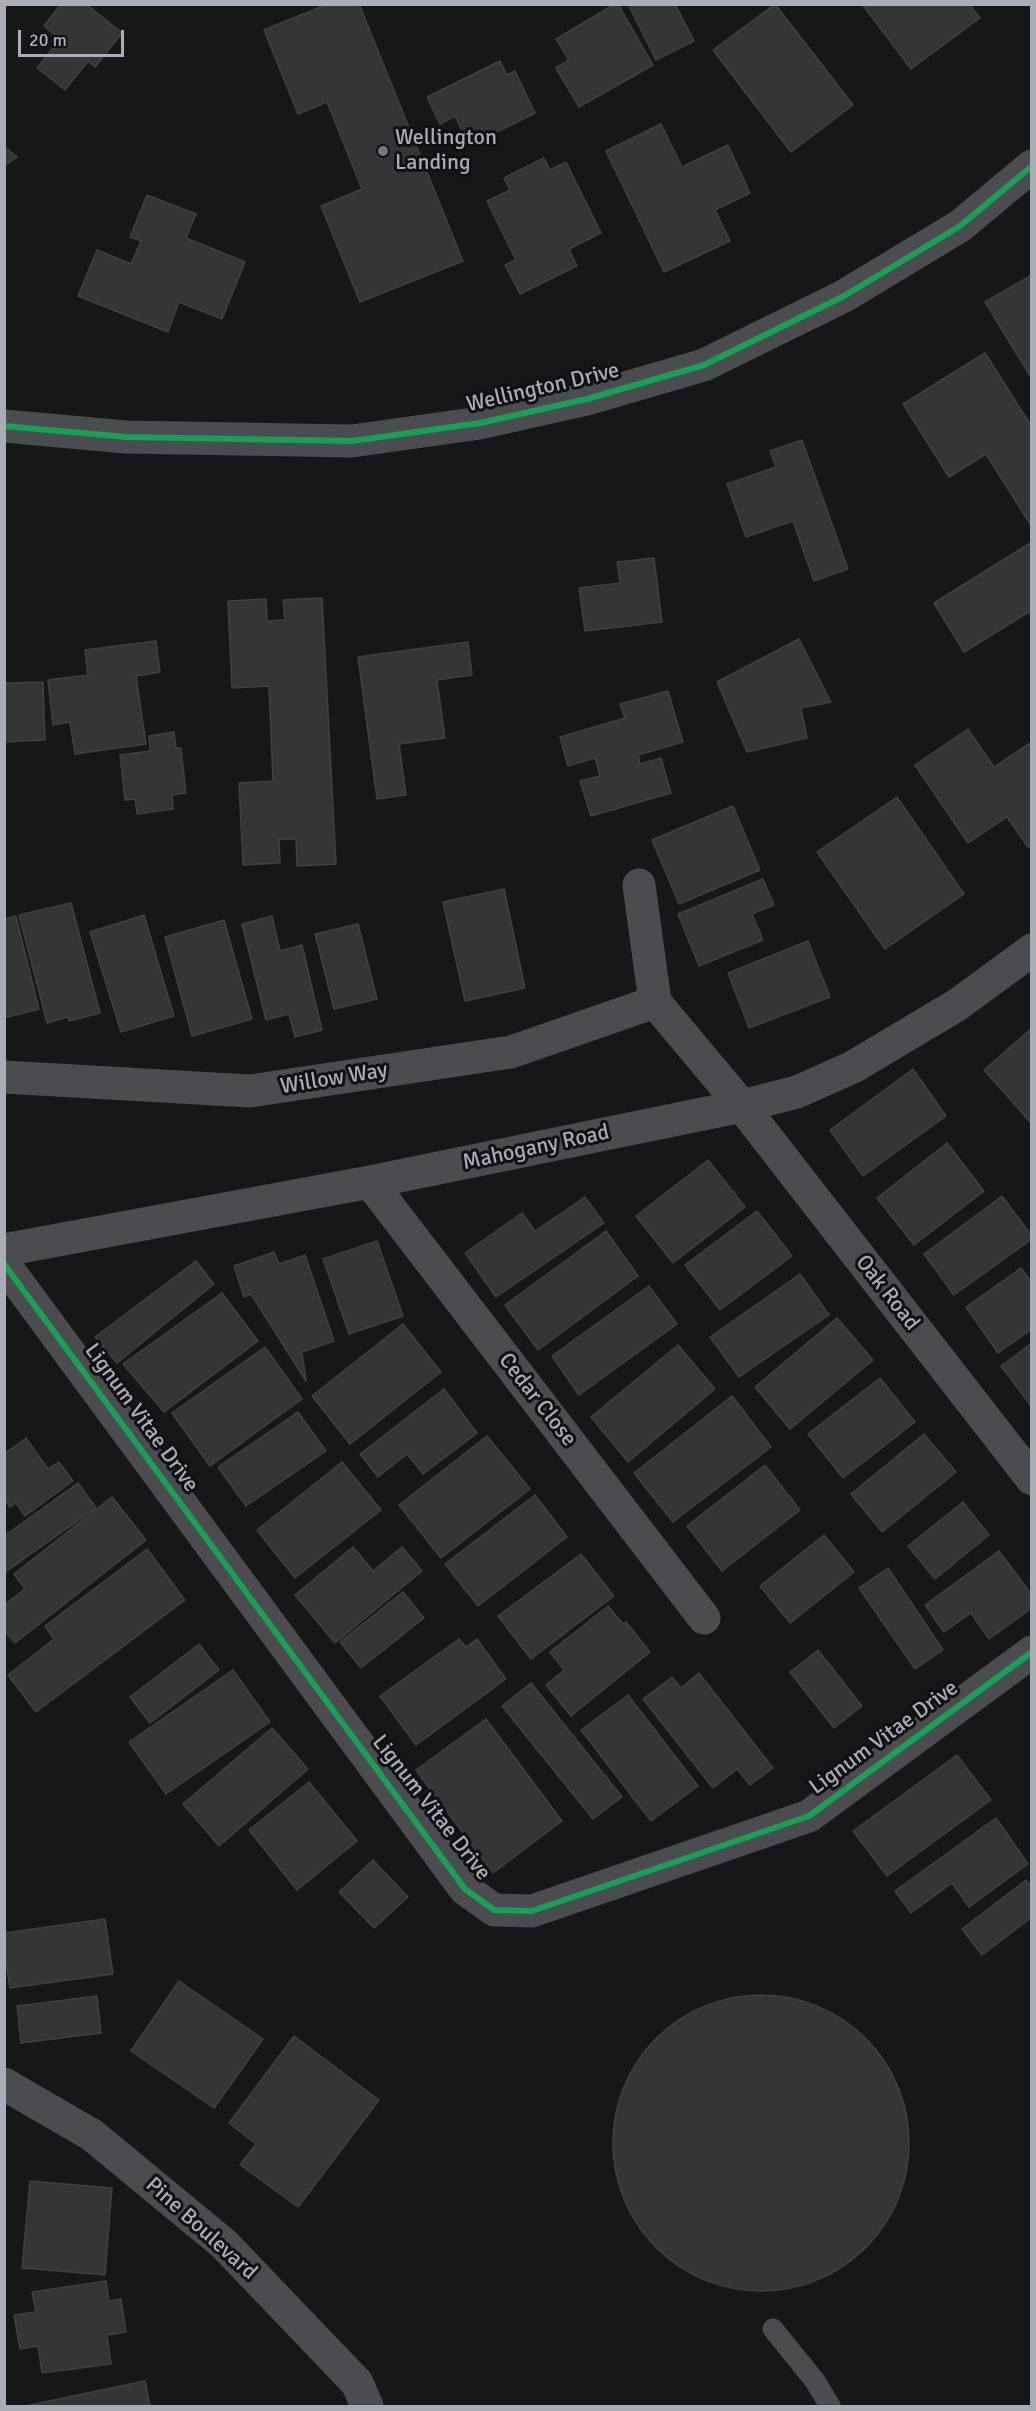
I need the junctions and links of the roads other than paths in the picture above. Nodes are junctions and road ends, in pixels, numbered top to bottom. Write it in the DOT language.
graph roads {
  1 [pos="1032,166"];
  2 [pos="4,426"];
  3 [pos="639,885"];
  4 [pos="1032,950"];
  5 [pos="655,1002"];
  6 [pos="4,1077"];
  7 [pos="742,1106"];
  8 [pos="370,1182"];
  9 [pos="4,1250"];
  10 [pos="4,1264"];
  11 [pos="1032,1479"];
  12 [pos="704,1618"];
  13 [pos="1032,1652"];
  14 [pos="4,2085"];
  15 [pos="773,2329"];
  16 [pos="367,2406"];
  17 [pos="830,2406"];
  1 -- 2 [label="street, Wellington Drive"];
  3 -- 5 [label="street"];
  4 -- 7 [label="street, Mahogany Road"];
  5 -- 6 [label="street, Willow Way"];
  5 -- 7 [label="street"];
  7 -- 8 [label="street, Mahogany Road"];
  7 -- 11 [label="street, Oak Road"];
  8 -- 9 [label="street, Mahogany Road"];
  8 -- 12 [label="street, Cedar Close"];
  10 -- 13 [label="street, Lignum Vitae Drive"];
  14 -- 16 [label="street, Pine Boulevard"];
  15 -- 17 [label="lane"];
}
